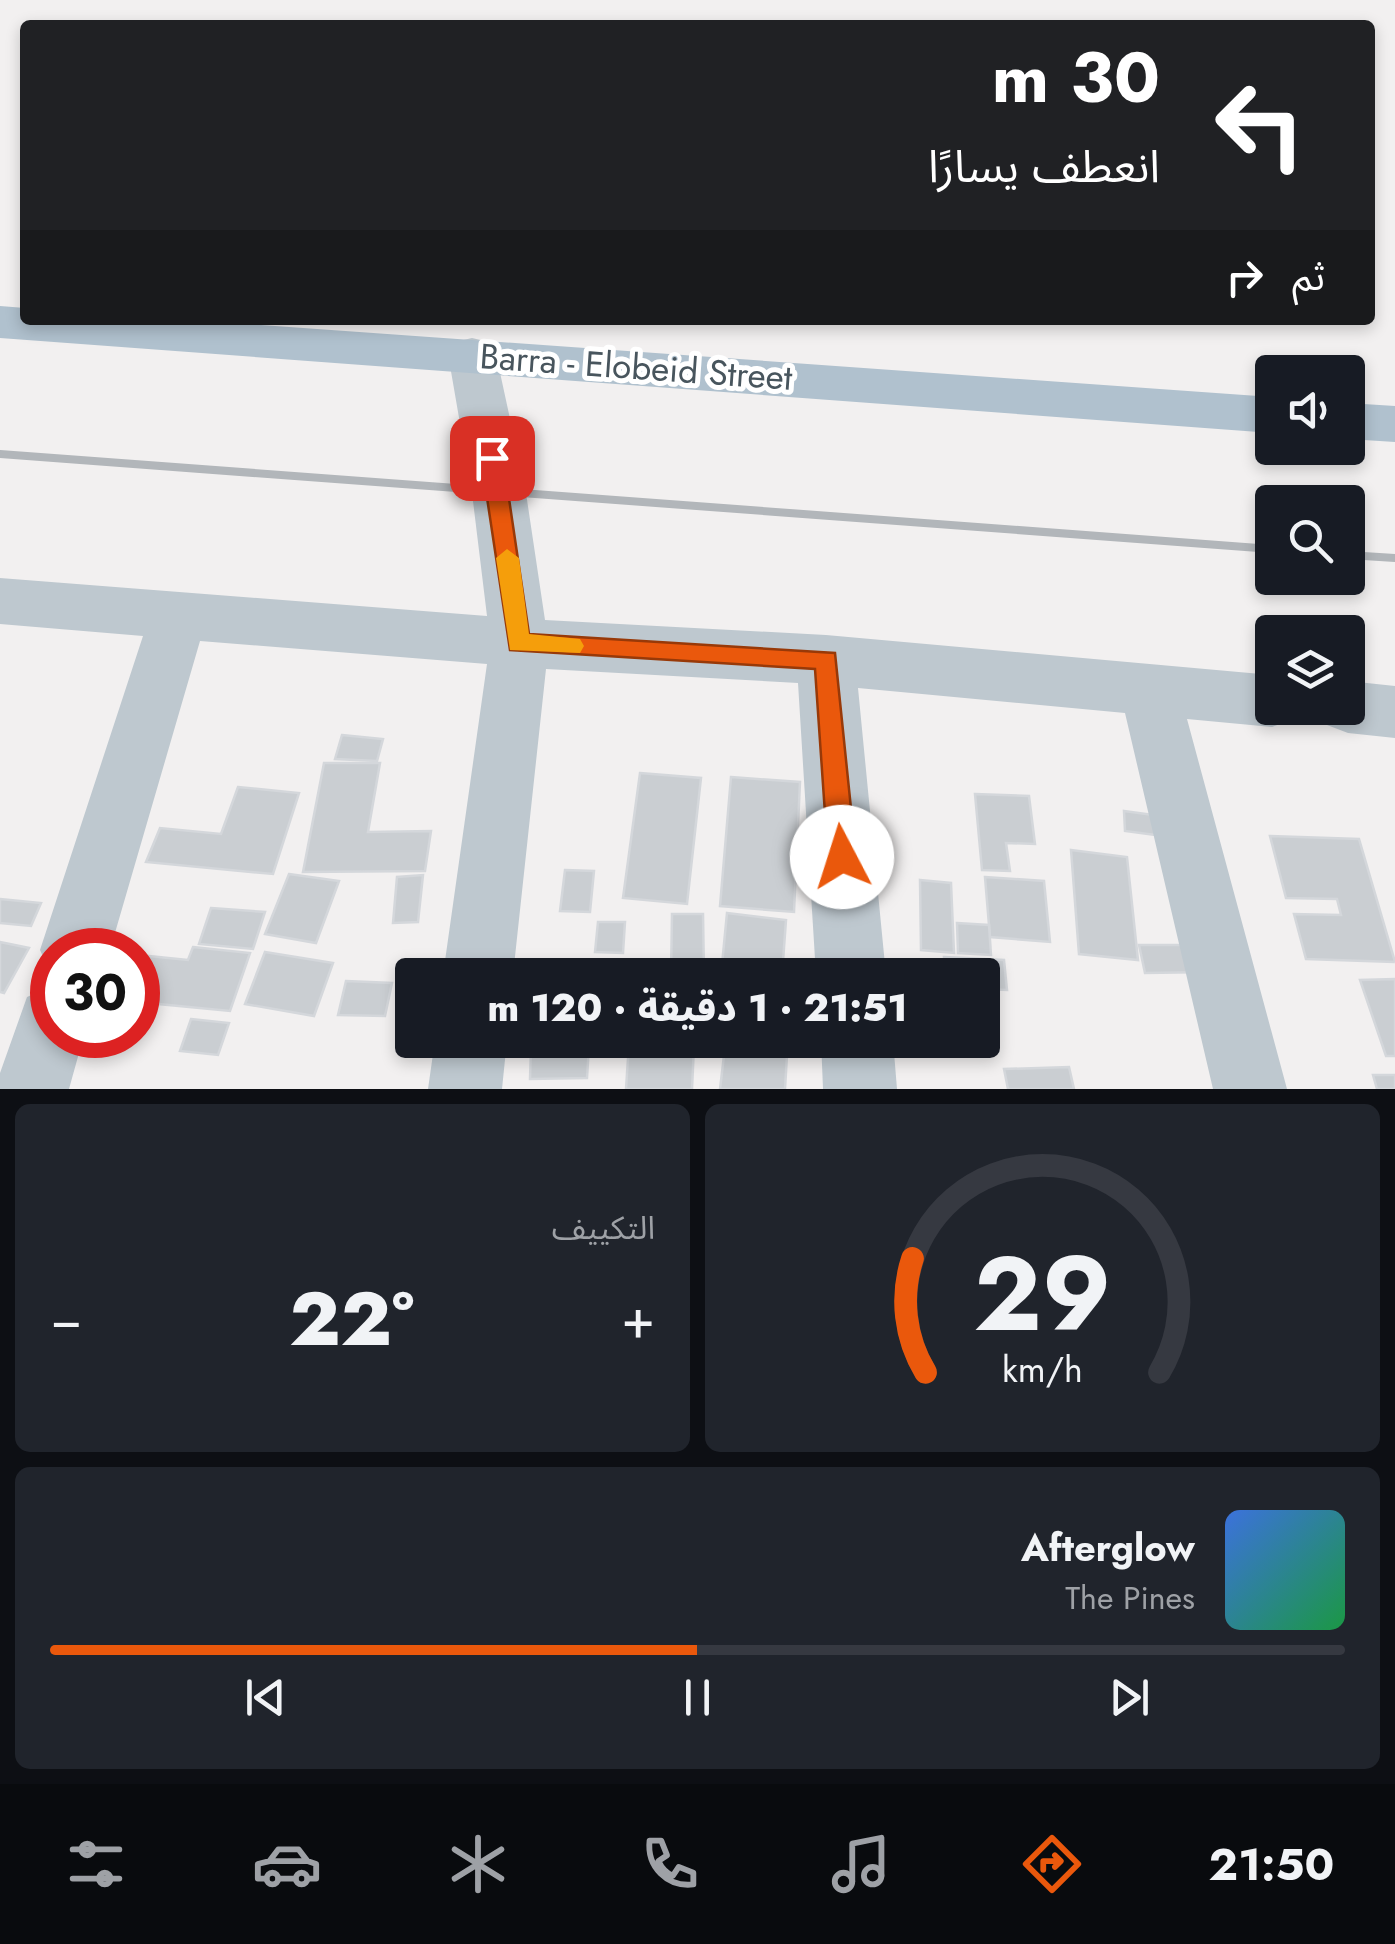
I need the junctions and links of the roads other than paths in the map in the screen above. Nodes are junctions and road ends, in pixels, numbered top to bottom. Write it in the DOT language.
graph roads {
  1 [pos="44,325"];
  2 [pos="472,354"];
  3 [pos="1255,415"];
  4 [pos="1365,422"];
  5 [pos="1395,424"];
  6 [pos="0,601"];
  7 [pos="178,616"];
  8 [pos="518,643"];
  9 [pos="826,660"];
  10 [pos="1149,689"];
  11 [pos="1255,698"];
  12 [pos="1365,709"];
  13 [pos="1395,712"];
  14 [pos="82,928"];
  15 [pos="480,958"];
  16 [pos="850,958"];
  17 [pos="41,1058"];
  18 [pos="468,1058"];
  19 [pos="857,1058"];
  20 [pos="32,1089"];
  21 [pos="465,1089"];
  22 [pos="860,1089"];
  23 [pos="1250,1089"];
  1 -- 2 [label="main road, Barra - Elobeid Street"];
  2 -- 3 [label="main road, Barra - Elobeid Street"];
  2 -- 8 [label="street"];
  4 -- 5 [label="main road"];
  6 -- 7 [label="street"];
  7 -- 8 [label="street"];
  7 -- 14 [label="street"];
  8 -- 9 [label="street"];
  8 -- 15 [label="street"];
  9 -- 10 [label="street"];
  9 -- 16 [label="street"];
  10 -- 11 [label="street"];
  10 -- 23 [label="street"];
  12 -- 13 [label="street"];
  17 -- 20 [label="street"];
  18 -- 21 [label="street"];
  19 -- 22 [label="street"];
}
